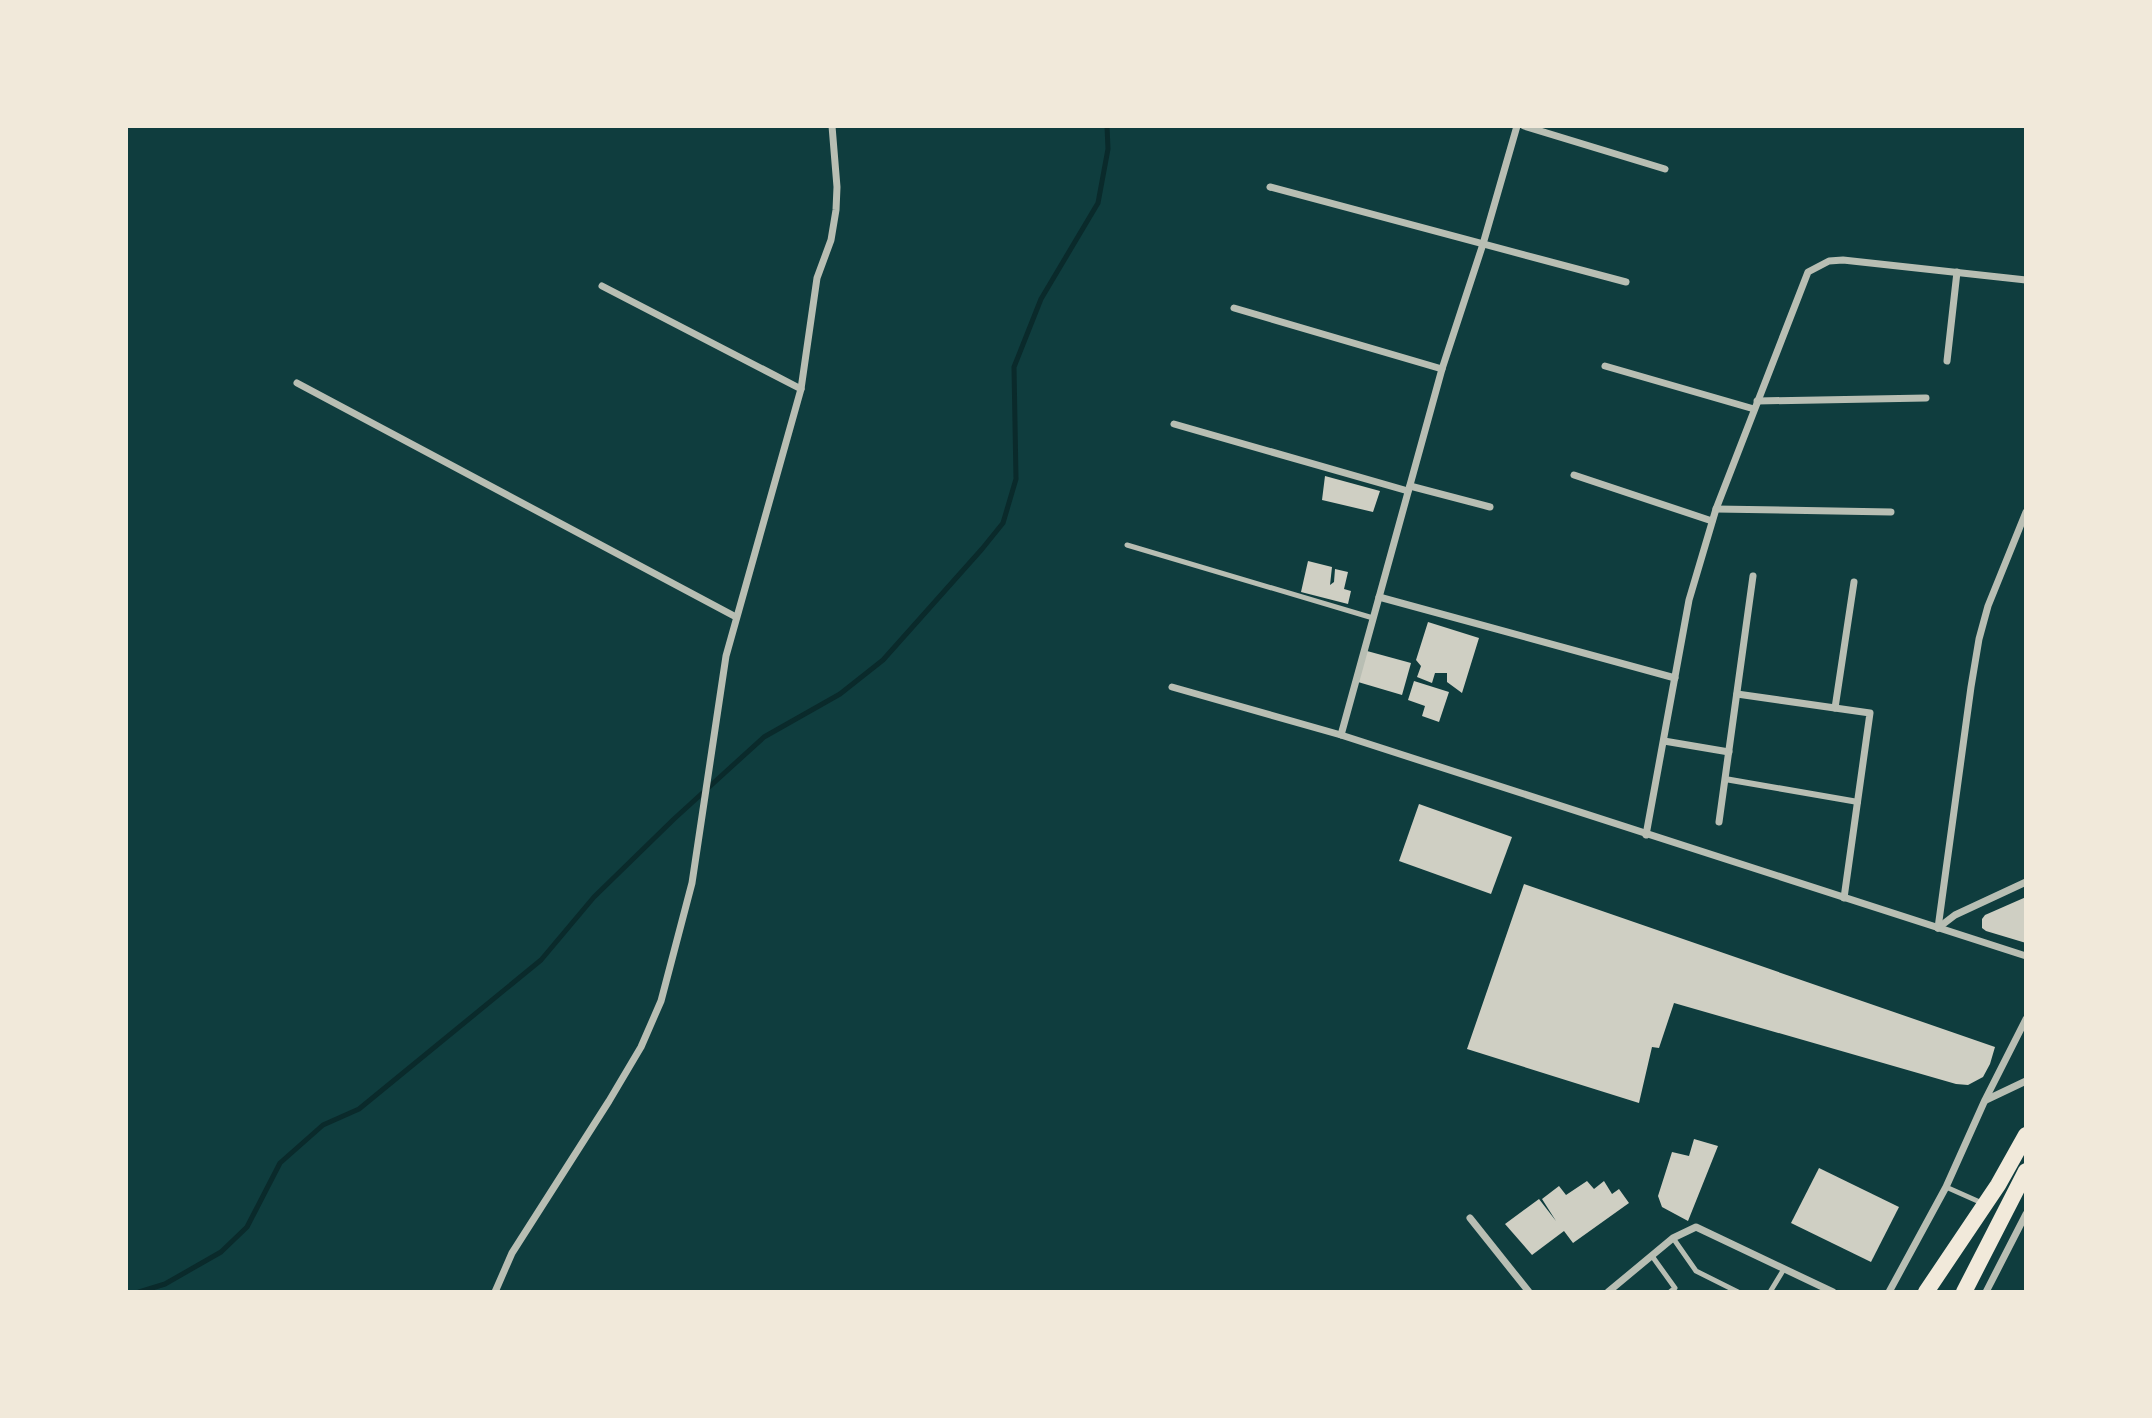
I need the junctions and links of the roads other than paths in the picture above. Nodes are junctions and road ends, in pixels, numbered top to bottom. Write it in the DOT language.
graph roads {
  1 [pos="832,126"];
  2 [pos="1517,126"];
  3 [pos="1524,126"];
  4 [pos="1665,169"];
  5 [pos="1270,187"];
  6 [pos="1483,244"];
  7 [pos="1957,272"];
  8 [pos="2026,280"];
  9 [pos="1626,282"];
  10 [pos="602,286"];
  11 [pos="1234,308"];
  12 [pos="1947,361"];
  13 [pos="1605,366"];
  14 [pos="1443,369"];
  15 [pos="297,383"];
  16 [pos="801,389"];
  17 [pos="1926,398"];
  18 [pos="1755,405"];
  19 [pos="1174,424"];
  20 [pos="1574,475"];
  21 [pos="1409,489"];
  22 [pos="1490,507"];
  23 [pos="1716,509"];
  24 [pos="1891,512"];
  25 [pos="2026,512"];
  26 [pos="1712,521"];
  27 [pos="1127,545"];
  28 [pos="1753,576"];
  29 [pos="1854,582"];
  30 [pos="1379,597"];
  31 [pos="736,617"];
  32 [pos="1373,618"];
  33 [pos="1675,678"];
  34 [pos="1172,687"];
  35 [pos="1737,694"];
  36 [pos="1835,708"];
  37 [pos="1341,735"];
  38 [pos="1664,741"];
  39 [pos="1729,752"];
  40 [pos="1725,779"];
  41 [pos="1858,802"];
  42 [pos="1719,822"];
  43 [pos="1646,835"];
  44 [pos="2026,882"];
  45 [pos="1844,898"];
  46 [pos="1938,928"];
  47 [pos="2026,956"];
  48 [pos="2026,1019"];
  49 [pos="2026,1081"];
  50 [pos="1986,1100"];
  51 [pos="2026,1135"];
  52 [pos="2026,1171"];
  53 [pos="1947,1187"];
  54 [pos="1984,1204"];
  55 [pos="2026,1214"];
  56 [pos="1471,1218"];
  57 [pos="1673,1238"];
  58 [pos="1652,1256"];
  59 [pos="1784,1269"];
  60 [pos="495,1292"];
  61 [pos="1529,1292"];
  62 [pos="1608,1292"];
  63 [pos="1670,1292"];
  64 [pos="1738,1292"];
  65 [pos="1770,1292"];
  66 [pos="1833,1292"];
  67 [pos="1889,1292"];
  68 [pos="1926,1292"];
  69 [pos="1964,1292"];
  70 [pos="1986,1292"];
  1 -- 16 [label="street"];
  2 -- 6 [label="street"];
  3 -- 4 [label="street"];
  5 -- 6 [label="street"];
  6 -- 9 [label="street"];
  6 -- 14 [label="street"];
  7 -- 8 [label="street"];
  7 -- 12 [label="street"];
  7 -- 18 [label="street"];
  10 -- 16 [label="street"];
  11 -- 14 [label="street"];
  13 -- 18 [label="street"];
  14 -- 21 [label="street"];
  15 -- 31 [label="street"];
  16 -- 31 [label="street"];
  17 -- 18 [label="street"];
  18 -- 23 [label="street"];
  19 -- 21 [label="street"];
  20 -- 26 [label="street"];
  21 -- 22 [label="street"];
  21 -- 30 [label="street"];
  23 -- 24 [label="street"];
  23 -- 26 [label="street"];
  25 -- 46 [label="street"];
  26 -- 33 [label="street"];
  27 -- 32 [label="lane"];
  28 -- 35 [label="street"];
  29 -- 36 [label="street"];
  30 -- 32 [label="street"];
  30 -- 33 [label="street"];
  31 -- 60 [label="street"];
  32 -- 37 [label="street"];
  33 -- 38 [label="street"];
  34 -- 37 [label="street"];
  35 -- 36 [label="street"];
  35 -- 39 [label="street"];
  36 -- 41 [label="street"];
  37 -- 43 [label="street"];
  38 -- 39 [label="street"];
  38 -- 43 [label="street"];
  39 -- 40 [label="street"];
  40 -- 41 [label="street"];
  40 -- 42 [label="street"];
  41 -- 45 [label="street"];
  43 -- 45 [label="street"];
  44 -- 46 [label="street"];
  45 -- 46 [label="street"];
  46 -- 47 [label="street"];
  48 -- 50 [label="street"];
  49 -- 50 [label="street"];
  50 -- 53 [label="street"];
  51 -- 54 [label="highway"];
  52 -- 69 [label="highway"];
  53 -- 54 [label="lane"];
  53 -- 67 [label="street"];
  54 -- 68 [label="highway"];
  55 -- 70 [label="street"];
  56 -- 61 [label="street"];
  57 -- 58 [label="street"];
  57 -- 59 [label="street"];
  57 -- 64 [label="lane"];
  58 -- 62 [label="street"];
  58 -- 63 [label="lane"];
  59 -- 65 [label="lane"];
  59 -- 66 [label="street"];
}
